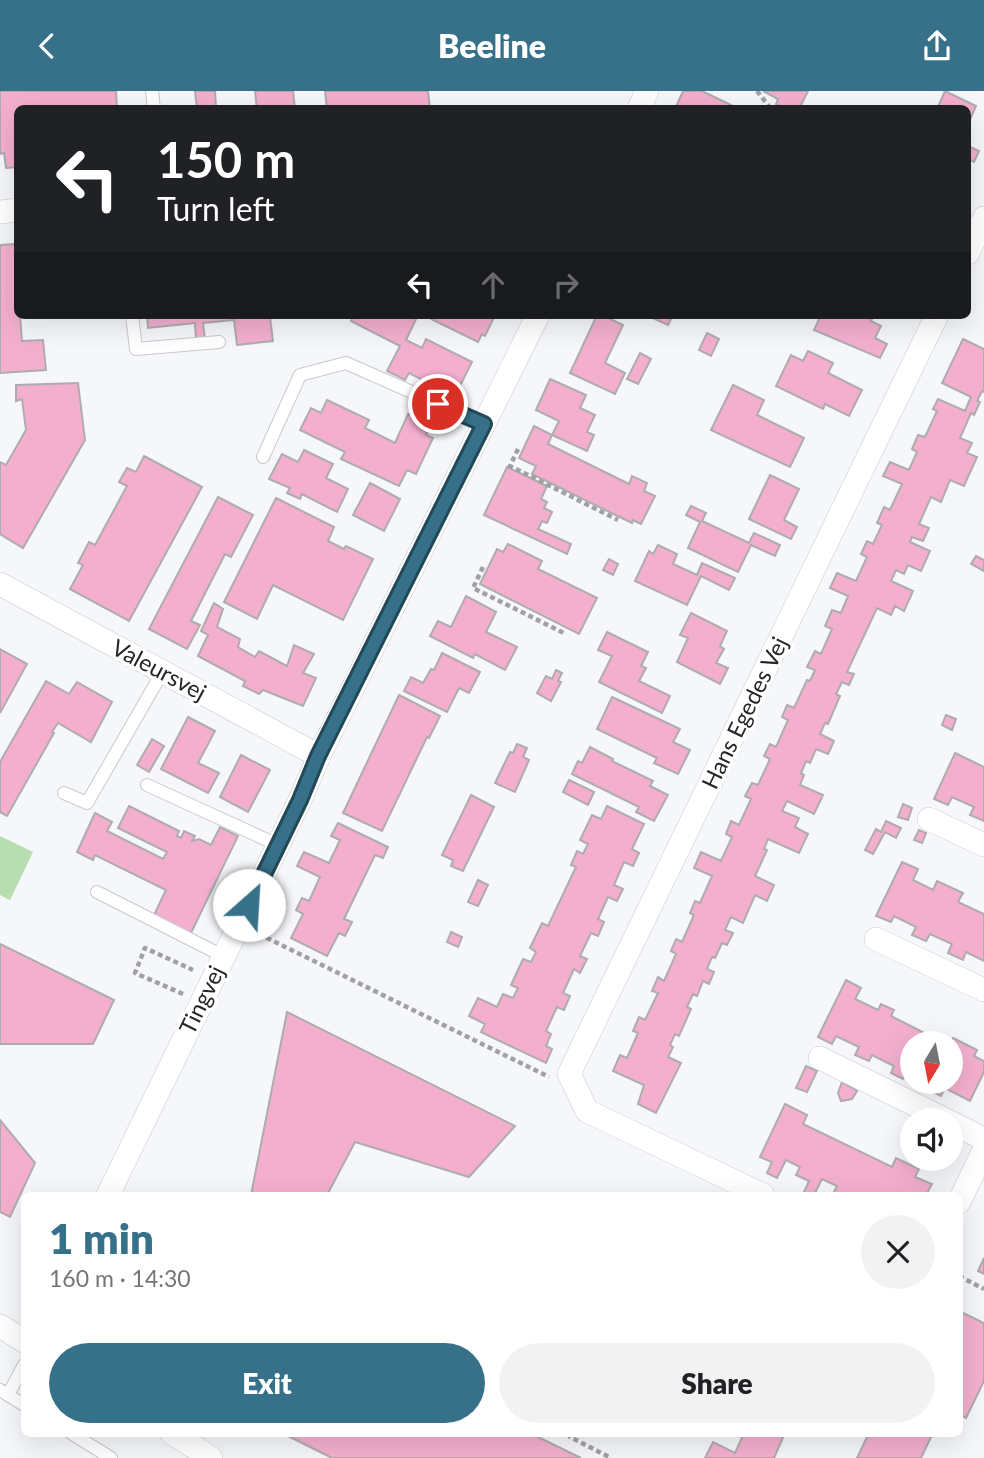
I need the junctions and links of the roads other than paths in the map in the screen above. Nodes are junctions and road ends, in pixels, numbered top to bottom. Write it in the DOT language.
graph roads {
  1 [pos="984,218"];
  2 [pos="974,249"];
  3 [pos="132,319"];
  4 [pos="536,319"];
  5 [pos="935,319"];
  6 [pos="219,342"];
  7 [pos="484,424"];
  8 [pos="263,457"];
  9 [pos="0,584"];
  10 [pos="163,671"];
  11 [pos="318,756"];
  12 [pos="148,785"];
  13 [pos="64,793"];
  14 [pos="929,819"];
  15 [pos="278,845"];
  16 [pos="984,845"];
  17 [pos="97,892"];
  18 [pos="876,939"];
  19 [pos="223,957"];
  20 [pos="984,990"];
  21 [pos="820,1058"];
  22 [pos="922,1108"];
  23 [pos="963,1128"];
  24 [pos="984,1139"];
  25 [pos="984,1150"];
  26 [pos="109,1192"];
  27 [pos="757,1192"];
  28 [pos="963,1194"];
  29 [pos="0,1326"];
  30 [pos="21,1339"];
  31 [pos="21,1369"];
  32 [pos="4,1392"];
  33 [pos="21,1403"];
  34 [pos="77,1437"];
  35 [pos="178,1437"];
  36 [pos="111,1458"];
  37 [pos="211,1458"];
  1 -- 2 [label="street"];
  3 -- 6 [label="lane"];
  4 -- 7 [label="street, Tingvej"];
  5 -- 27 [label="street, Hans Egedes Vej"];
  7 -- 8 [label="lane"];
  7 -- 11 [label="street, Tingvej"];
  9 -- 10 [label="street, Valeursvej"];
  10 -- 11 [label="street, Valeursvej"];
  10 -- 13 [label="lane"];
  11 -- 15 [label="street, Tingvej"];
  12 -- 15 [label="lane"];
  14 -- 16 [label="street"];
  15 -- 19 [label="street, Tingvej"];
  17 -- 19 [label="lane"];
  18 -- 20 [label="street"];
  19 -- 26 [label="street, Tingvej"];
  21 -- 22 [label="street"];
  23 -- 24 [label="street"];
  25 -- 28 [label="street"];
  29 -- 30 [label="street"];
  31 -- 32 [label="lane"];
  32 -- 33 [label="lane"];
  34 -- 36 [label="lane"];
  35 -- 37 [label="street"];
}
